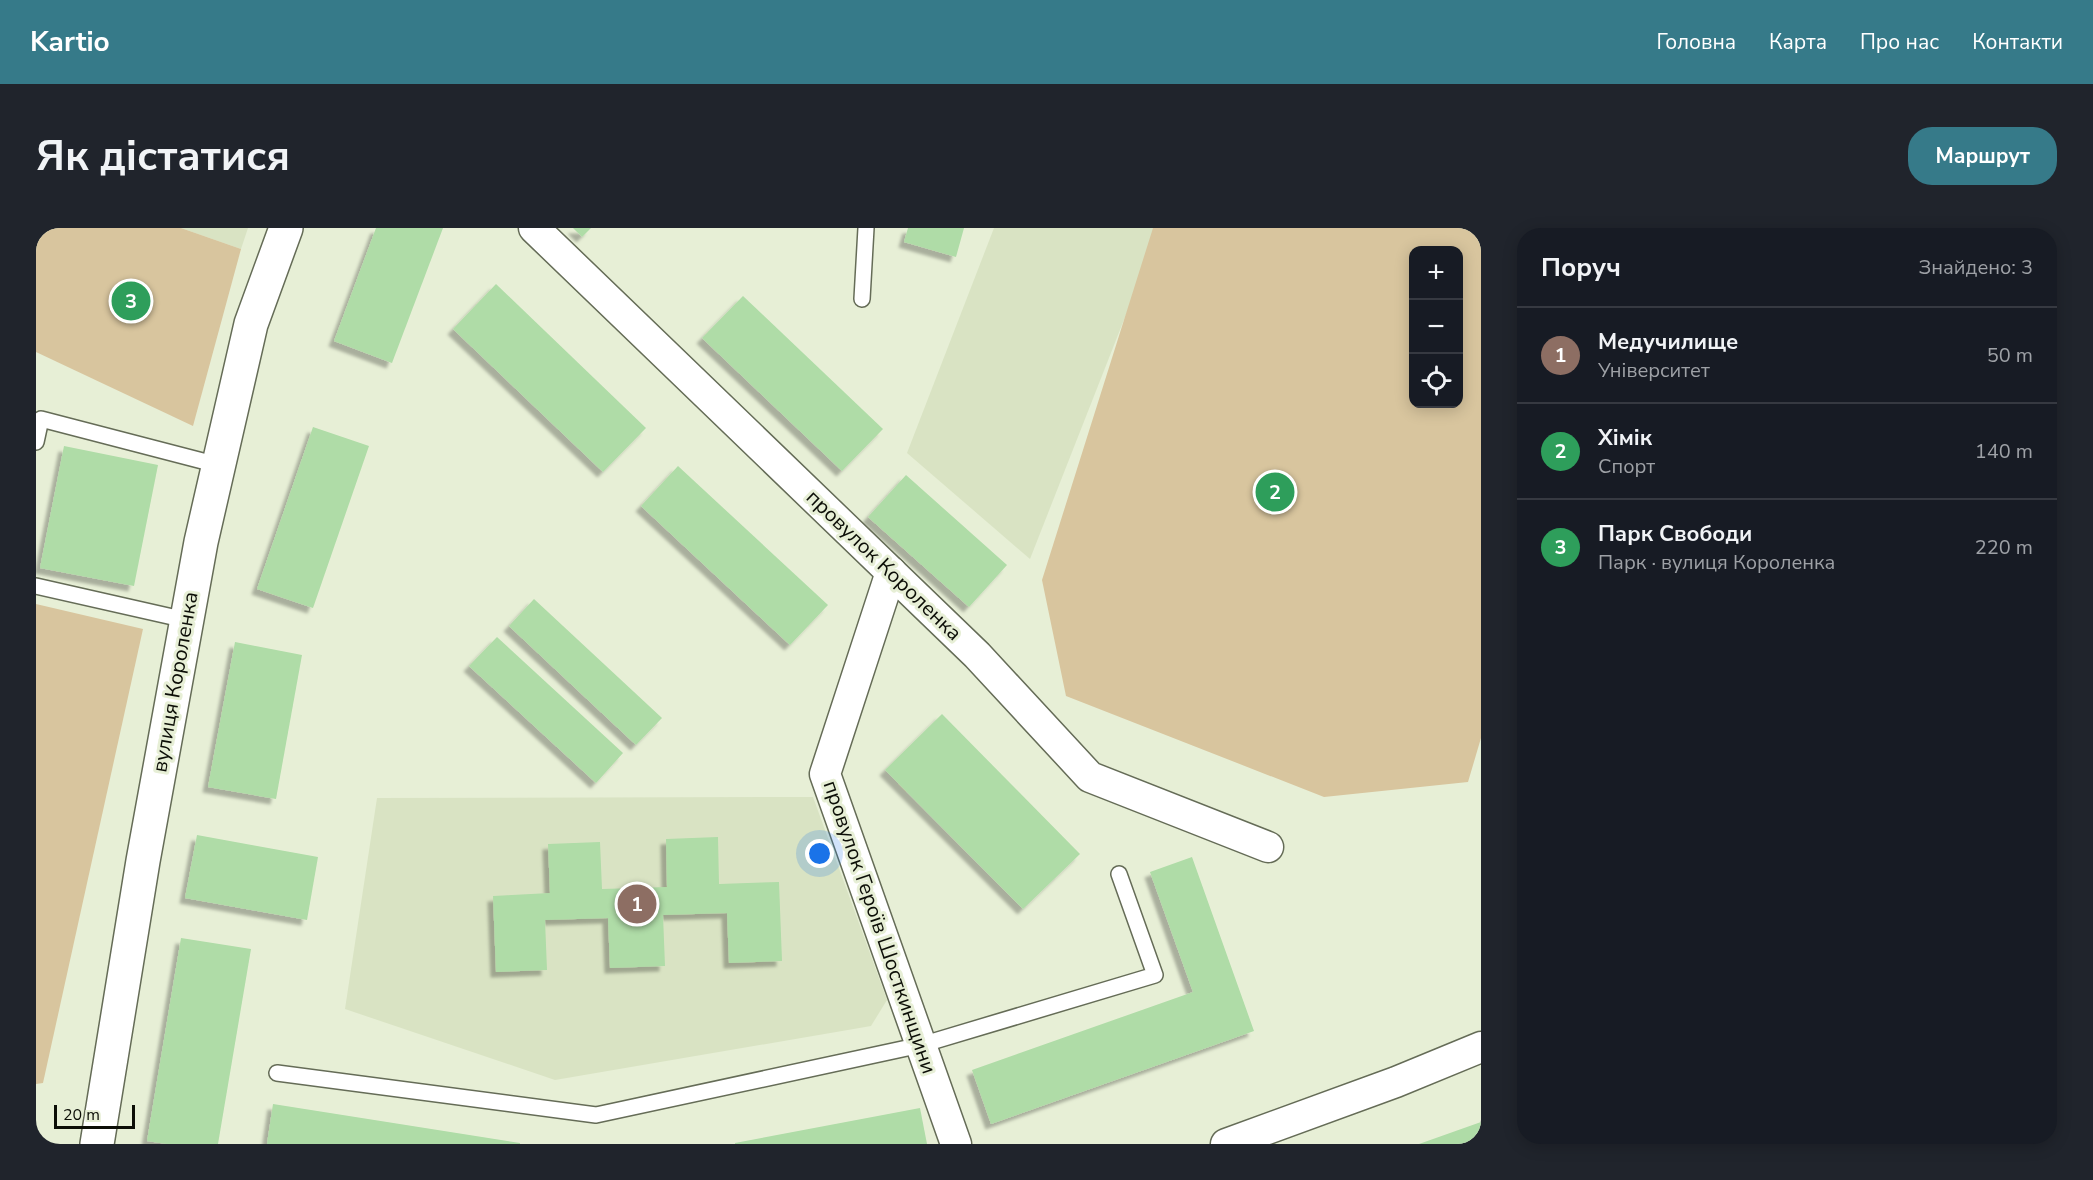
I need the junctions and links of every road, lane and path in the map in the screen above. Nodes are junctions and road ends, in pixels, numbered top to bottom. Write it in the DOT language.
graph roads {
  1 [pos="286,228"];
  2 [pos="534,228"];
  3 [pos="866,228"];
  4 [pos="862,299"];
  5 [pos="36,442"];
  6 [pos="218,465"];
  7 [pos="891,572"];
  8 [pos="36,586"];
  9 [pos="186,620"];
  10 [pos="1268,847"];
  11 [pos="1119,873"];
  12 [pos="921,1045"];
  13 [pos="1481,1047"];
  14 [pos="277,1073"];
  15 [pos="97,1144"];
  16 [pos="956,1144"];
  17 [pos="1226,1144"];
  1 -- 6 [label="main road, вулиця Короленка"];
  2 -- 7 [label="street, провулок Короленка"];
  3 -- 4 [label="lane"];
  5 -- 6 [label="lane"];
  6 -- 9 [label="main road, вулиця Короленка"];
  7 -- 10 [label="street, провулок Короленка"];
  7 -- 12 [label="street, провулок Героїв Шосткинщини"];
  8 -- 9 [label="lane"];
  9 -- 15 [label="main road, вулиця Короленка"];
  11 -- 12 [label="lane"];
  12 -- 14 [label="lane"];
  12 -- 16 [label="street, провулок Героїв Шосткинщини"];
  13 -- 17 [label="street"];
}
